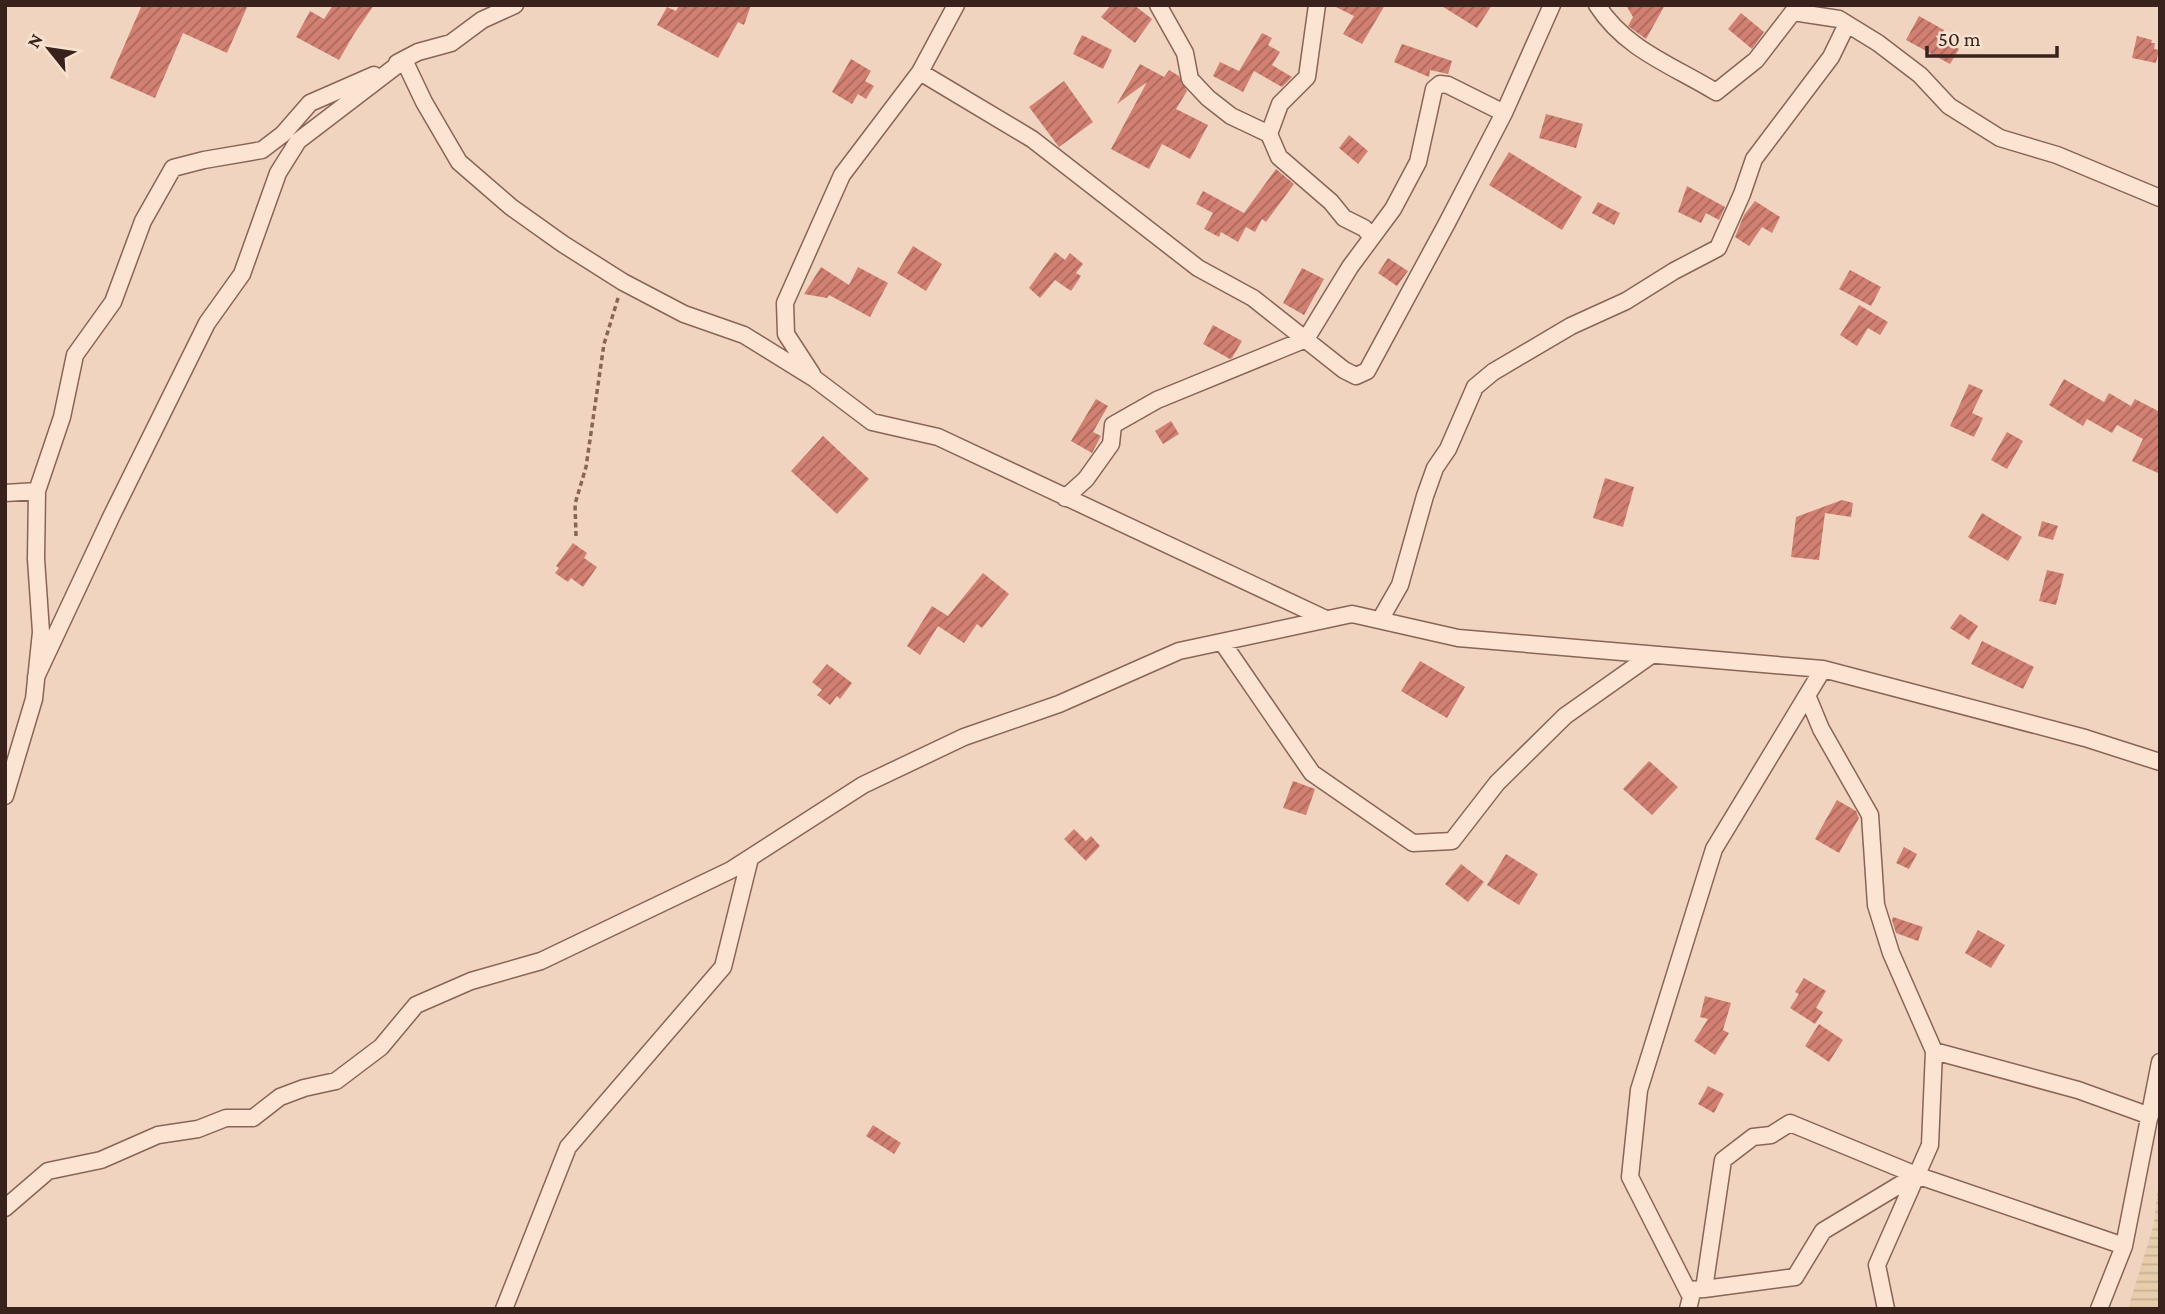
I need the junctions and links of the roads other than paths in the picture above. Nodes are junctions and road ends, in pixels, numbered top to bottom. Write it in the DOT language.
graph roads {
  1 [pos="516,5"];
  2 [pos="956,5"];
  3 [pos="1158,5"];
  4 [pos="1317,5"];
  5 [pos="1552,5"];
  6 [pos="1597,5"];
  7 [pos="1847,24"];
  8 [pos="404,60"];
  9 [pos="920,72"];
  10 [pos="1504,113"];
  11 [pos="1269,134"];
  12 [pos="2160,198"];
  13 [pos="1372,237"];
  14 [pos="1306,339"];
  15 [pos="815,379"];
  16 [pos="37,491"];
  17 [pos="5,493"];
  18 [pos="1065,498"];
  19 [pos="1326,619"];
  20 [pos="1380,620"];
  21 [pos="1222,642"];
  22 [pos="1650,656"];
  23 [pos="1823,669"];
  24 [pos="36,677"];
  25 [pos="1807,695"];
  26 [pos="2160,762"];
  27 [pos="5,796"];
  28 [pos="750,858"];
  29 [pos="1934,1051"];
  30 [pos="2160,1062"];
  31 [pos="2150,1116"];
  32 [pos="1916,1175"];
  33 [pos="5,1208"];
  34 [pos="2124,1246"];
  35 [pos="1696,1289"];
  36 [pos="503,1309"];
  37 [pos="1688,1309"];
  38 [pos="1886,1309"];
  39 [pos="2099,1309"];
  1 -- 8 [label="street"];
  2 -- 9 [label="street"];
  3 -- 11 [label="street"];
  4 -- 11 [label="street"];
  5 -- 10 [label="street"];
  6 -- 7 [label="street"];
  7 -- 12 [label="street"];
  7 -- 20 [label="street"];
  8 -- 15 [label="street"];
  8 -- 16 [label="street"];
  8 -- 24 [label="street"];
  9 -- 14 [label="street"];
  9 -- 15 [label="street"];
  10 -- 13 [label="street"];
  10 -- 14 [label="street"];
  11 -- 13 [label="street"];
  13 -- 14 [label="street"];
  14 -- 18 [label="street"];
  15 -- 18 [label="street"];
  16 -- 17 [label="street"];
  16 -- 24 [label="street"];
  18 -- 19 [label="street"];
  19 -- 20 [label="street"];
  19 -- 21 [label="street"];
  20 -- 22 [label="street"];
  21 -- 22 [label="street"];
  21 -- 28 [label="street"];
  22 -- 23 [label="street"];
  23 -- 25 [label="street"];
  23 -- 26 [label="street"];
  24 -- 27 [label="street"];
  25 -- 29 [label="street"];
  25 -- 35 [label="street"];
  28 -- 33 [label="street"];
  28 -- 36 [label="street"];
  29 -- 31 [label="street"];
  29 -- 32 [label="street"];
  30 -- 31 [label="street"];
  31 -- 34 [label="street"];
  32 -- 34 [label="street"];
  32 -- 35 [label="street"];
  32 -- 35 [label="street"];
  32 -- 38 [label="street"];
  34 -- 39 [label="street"];
  35 -- 37 [label="street"];
}
